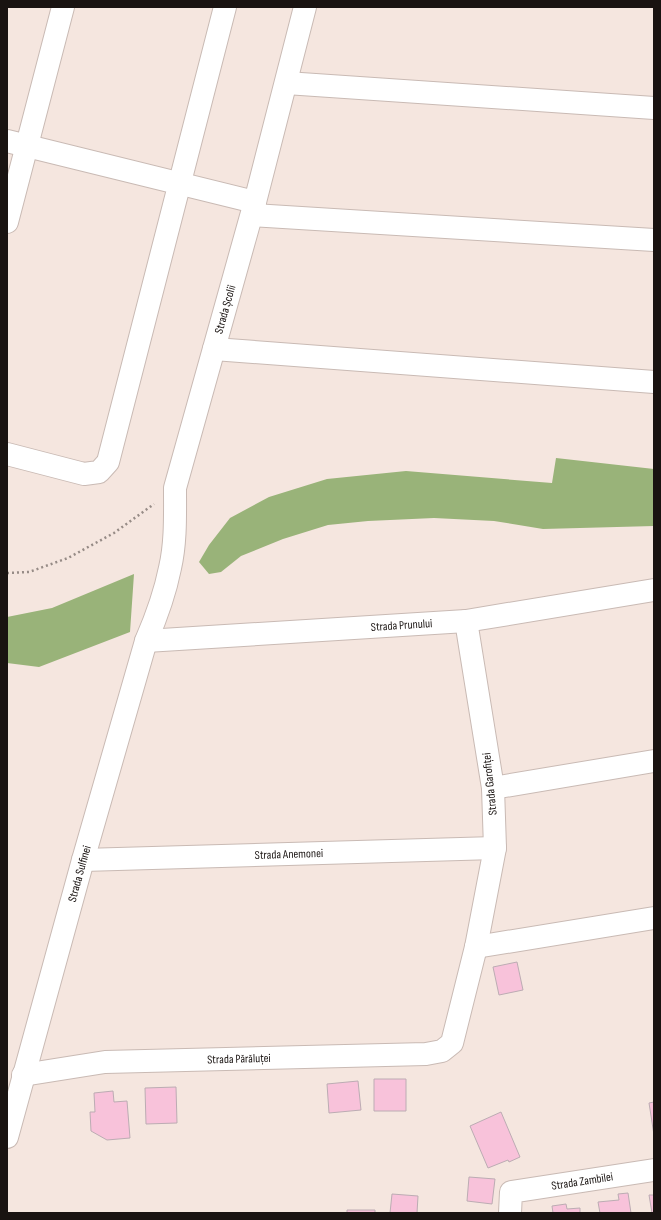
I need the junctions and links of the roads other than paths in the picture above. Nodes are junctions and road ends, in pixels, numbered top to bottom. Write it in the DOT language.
graph roads {
  1 [pos="63,7"];
  2 [pos="225,7"];
  3 [pos="305,7"];
  4 [pos="286,83"];
  5 [pos="654,108"];
  6 [pos="17,143"];
  7 [pos="179,184"];
  8 [pos="254,208"];
  9 [pos="7,222"];
  10 [pos="654,240"];
  11 [pos="214,349"];
  12 [pos="654,382"];
  13 [pos="7,454"];
  14 [pos="654,590"];
  15 [pos="157,614"];
  16 [pos="466,621"];
  17 [pos="146,641"];
  18 [pos="654,761"];
  19 [pos="493,788"];
  20 [pos="494,848"];
  21 [pos="83,860"];
  22 [pos="654,918"];
  23 [pos="476,947"];
  24 [pos="452,1043"];
  25 [pos="23,1075"];
  26 [pos="7,1137"];
  27 [pos="654,1170"];
  28 [pos="510,1203"];
  1 -- 6 [label="street"];
  2 -- 7 [label="street"];
  3 -- 4 [label="street, Strada Școlii"];
  4 -- 5 [label="street"];
  4 -- 8 [label="street, Strada Școlii"];
  6 -- 7 [label="street"];
  6 -- 9 [label="street"];
  7 -- 8 [label="street"];
  7 -- 13 [label="street"];
  8 -- 10 [label="street"];
  8 -- 11 [label="street, Strada Școlii"];
  11 -- 12 [label="street"];
  11 -- 15 [label="street, Strada Școlii"];
  14 -- 16 [label="street, Strada Prunului"];
  15 -- 17 [label="street, Strada Sulfinei"];
  16 -- 17 [label="street, Strada Prunului"];
  16 -- 19 [label="street, Strada Garofiței"];
  17 -- 21 [label="street, Strada Sulfinei"];
  18 -- 19 [label="street"];
  19 -- 20 [label="street, Strada Garofiței"];
  20 -- 21 [label="street, Strada Anemonei"];
  20 -- 23 [label="street, Strada Garofiței"];
  21 -- 25 [label="street, Strada Sulfinei"];
  22 -- 23 [label="street"];
  23 -- 24 [label="street, Strada Garofiței"];
  24 -- 25 [label="street, Strada Părăluței"];
  25 -- 26 [label="street, Strada Sulfinei"];
  27 -- 28 [label="street, Strada Zambilei"];
}
